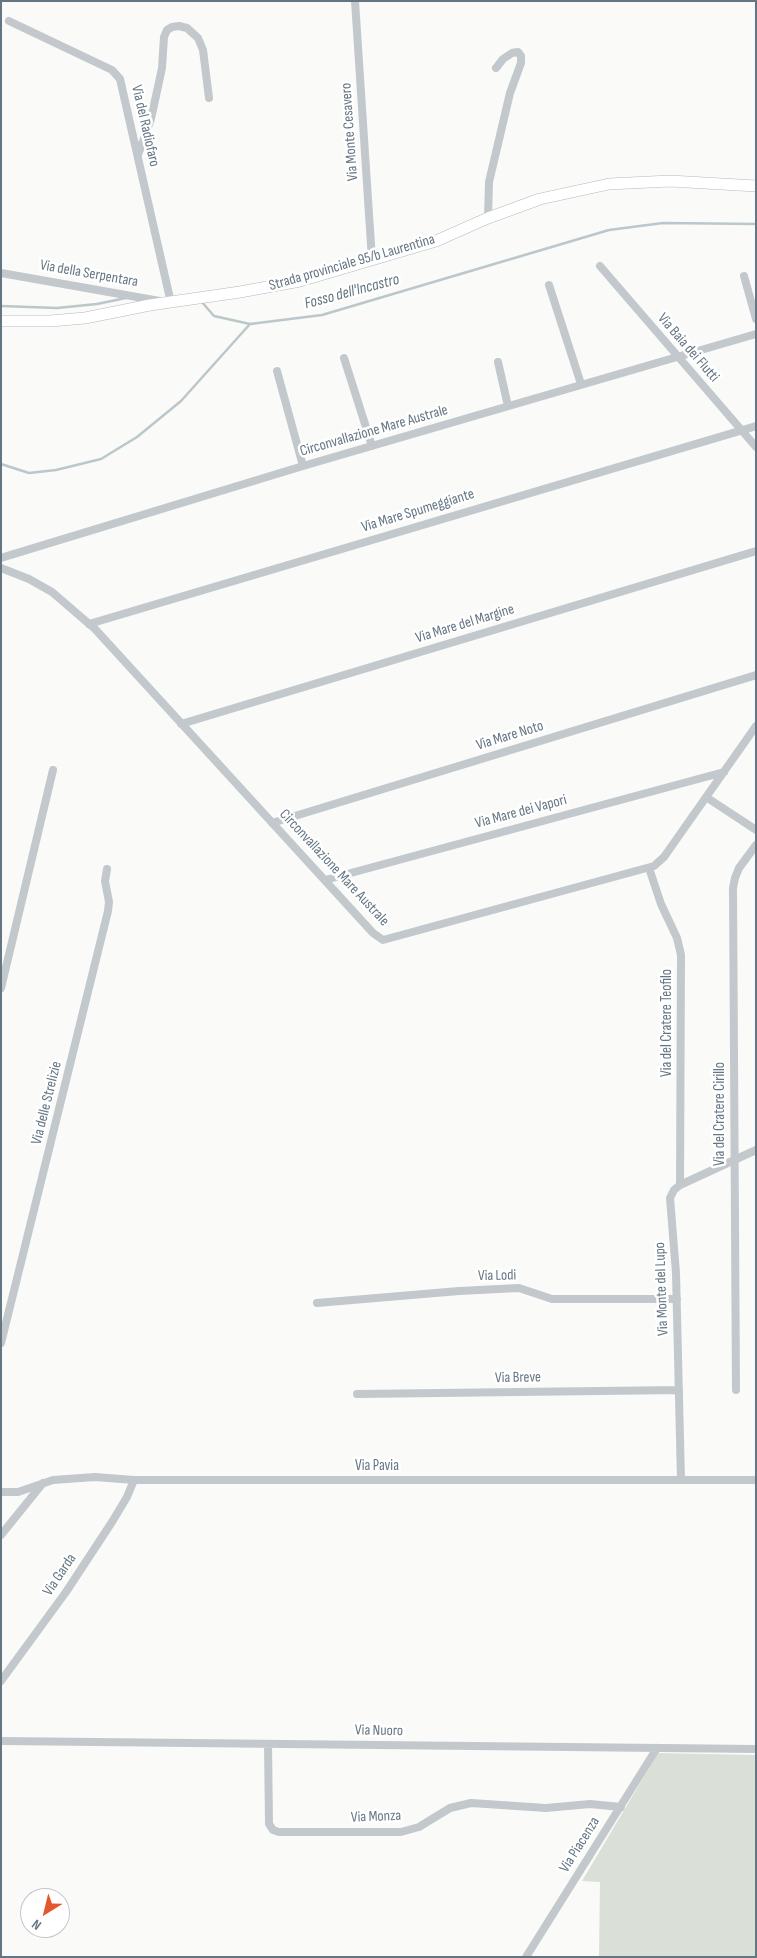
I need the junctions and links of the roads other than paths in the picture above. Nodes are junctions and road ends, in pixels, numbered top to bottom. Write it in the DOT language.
graph roads {
  1 [pos="355,1"];
  2 [pos="9,20"];
  3 [pos="496,68"];
  4 [pos="209,98"];
  5 [pos="138,155"];
  6 [pos="756,186"];
  7 [pos="488,218"];
  8 [pos="372,260"];
  9 [pos="600,266"];
  10 [pos="1,273"];
  11 [pos="744,276"];
  12 [pos="549,285"];
  13 [pos="171,303"];
  14 [pos="756,319"];
  15 [pos="1,322"];
  16 [pos="756,334"];
  17 [pos="677,356"];
  18 [pos="344,358"];
  19 [pos="498,362"];
  20 [pos="277,371"];
  21 [pos="581,384"];
  22 [pos="508,406"];
  23 [pos="756,426"];
  24 [pos="740,430"];
  25 [pos="372,446"];
  26 [pos="756,447"];
  27 [pos="303,466"];
  28 [pos="756,551"];
  29 [pos="1,558"];
  30 [pos="1,568"];
  31 [pos="89,624"];
  32 [pos="756,676"];
  33 [pos="181,724"];
  34 [pos="756,726"];
  35 [pos="53,770"];
  36 [pos="724,772"];
  37 [pos="706,797"];
  38 [pos="272,823"];
  39 [pos="756,830"];
  40 [pos="756,845"];
  41 [pos="649,868"];
  42 [pos="107,869"];
  43 [pos="325,880"];
  44 [pos="1,988"];
  45 [pos="756,1150"];
  46 [pos="733,1160"];
  47 [pos="680,1185"];
  48 [pos="676,1299"];
  49 [pos="317,1302"];
  50 [pos="1,1344"];
  51 [pos="679,1390"];
  52 [pos="736,1390"];
  53 [pos="357,1394"];
  54 [pos="134,1480"];
  55 [pos="681,1480"];
  56 [pos="756,1480"];
  57 [pos="44,1481"];
  58 [pos="1,1492"];
  59 [pos="1,1535"];
  60 [pos="1,1681"];
  61 [pos="1,1741"];
  62 [pos="268,1744"];
  63 [pos="657,1748"];
  64 [pos="756,1748"];
  65 [pos="621,1807"];
  66 [pos="526,1957"];
  1 -- 8 [label="street, Via Monte Cesavero"];
  2 -- 5 [label="street, Via del Radiofaro"];
  3 -- 7 [label="street"];
  4 -- 5 [label="street"];
  5 -- 13 [label="street, Via del Radiofaro"];
  6 -- 7 [label="main road, Strada provinciale 95/b Laurentina"];
  7 -- 8 [label="main road, Strada provinciale 95/b Laurentina"];
  8 -- 13 [label="main road, Strada provinciale 95/b Laurentina"];
  9 -- 17 [label="street, Via Baia dei Flutti"];
  10 -- 13 [label="street, Via della Serpentara"];
  11 -- 14 [label="street"];
  12 -- 21 [label="street"];
  13 -- 15 [label="main road, Strada provinciale 95/b Laurentina"];
  16 -- 17 [label="street, Circonvallazione Mare Australe"];
  17 -- 21 [label="street, Circonvallazione Mare Australe"];
  17 -- 24 [label="street, Via Baia dei Flutti"];
  18 -- 25 [label="street"];
  19 -- 22 [label="street"];
  20 -- 27 [label="street"];
  21 -- 22 [label="street, Circonvallazione Mare Australe"];
  22 -- 25 [label="street, Circonvallazione Mare Australe"];
  23 -- 24 [label="street, Via Mare Spumeggiante"];
  24 -- 26 [label="street, Via Baia dei Flutti"];
  24 -- 31 [label="street, Via Mare Spumeggiante"];
  25 -- 27 [label="street, Circonvallazione Mare Australe"];
  27 -- 29 [label="street, Circonvallazione Mare Australe"];
  28 -- 33 [label="street, Via Mare del Margine"];
  30 -- 31 [label="street, Circonvallazione Mare Australe"];
  31 -- 33 [label="street, Circonvallazione Mare Australe"];
  32 -- 38 [label="street, Via Mare Noto"];
  33 -- 38 [label="street, Circonvallazione Mare Australe"];
  34 -- 36 [label="street, Circonvallazione Mare Australe"];
  35 -- 44 [label="street"];
  36 -- 37 [label="street, Circonvallazione Mare Australe"];
  36 -- 43 [label="street, Via Mare dei Vapori"];
  37 -- 39 [label="street"];
  37 -- 41 [label="street, Circonvallazione Mare Australe"];
  38 -- 43 [label="street, Circonvallazione Mare Australe"];
  40 -- 46 [label="street, Via del Cratere Cirillo"];
  41 -- 43 [label="street, Circonvallazione Mare Australe"];
  41 -- 47 [label="street, Via del Cratere Teofilo"];
  42 -- 50 [label="street, Via delle Strelizie"];
  45 -- 46 [label="street"];
  46 -- 47 [label="street"];
  46 -- 52 [label="street, Via del Cratere Cirillo"];
  47 -- 48 [label="street, Via Monte del Lupo"];
  48 -- 49 [label="street, Via Lodi"];
  48 -- 51 [label="street, Via Monte del Lupo"];
  51 -- 53 [label="street, Via Breve"];
  51 -- 55 [label="street, Via Monte del Lupo"];
  54 -- 55 [label="street, Via Pavia"];
  54 -- 57 [label="street, Via Pavia"];
  54 -- 60 [label="street, Via Garda"];
  55 -- 56 [label="street, Via Pavia"];
  57 -- 58 [label="street, Via Pavia"];
  57 -- 59 [label="street"];
  61 -- 62 [label="street, Via Nuoro"];
  62 -- 63 [label="street, Via Nuoro"];
  62 -- 65 [label="street, Via Monza"];
  63 -- 64 [label="street, Via Nuoro"];
  63 -- 65 [label="street, Via Piacenza"];
  65 -- 66 [label="street, Via Piacenza"];
}
